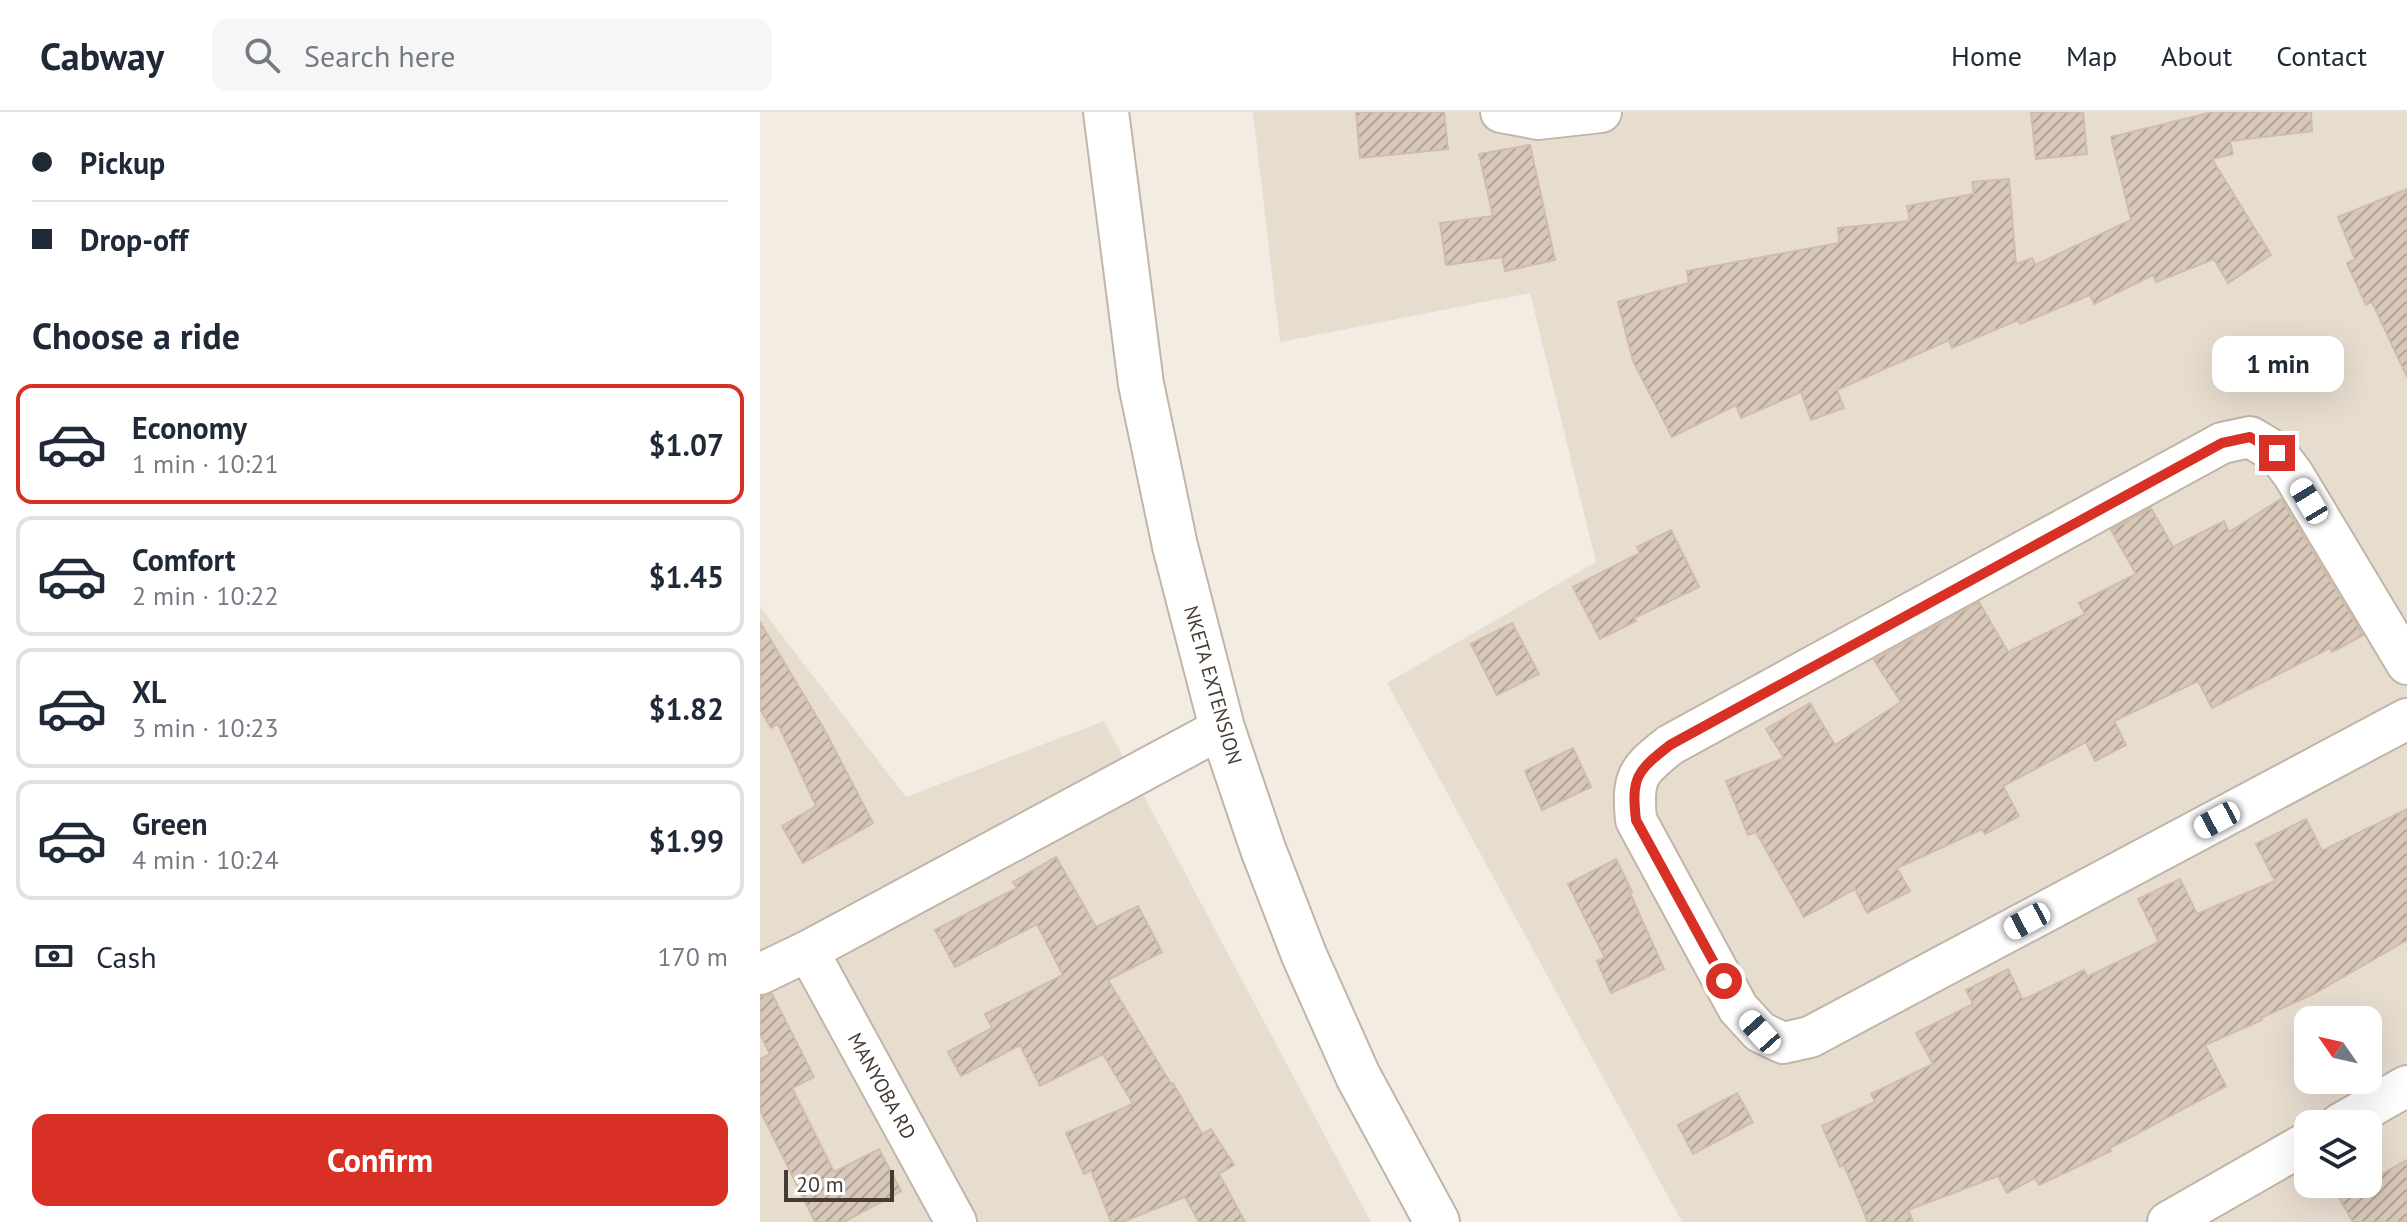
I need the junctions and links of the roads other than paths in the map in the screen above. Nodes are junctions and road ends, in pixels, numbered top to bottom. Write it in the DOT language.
graph roads {
  1 [pos="1106,112"];
  2 [pos="1501,112"];
  3 [pos="1601,112"];
  4 [pos="2407,664"];
  5 [pos="2407,719"];
  6 [pos="1222,728"];
  7 [pos="808,951"];
  8 [pos="760,974"];
  9 [pos="2407,1086"];
  10 [pos="2365,1110"];
  11 [pos="2294,1150"];
  12 [pos="956,1222"];
  13 [pos="1437,1222"];
  14 [pos="2168,1222"];
  1 -- 6 [label="street, NKETA EXTENSION"];
  2 -- 3 [label="street"];
  4 -- 5 [label="street"];
  6 -- 7 [label="street"];
  6 -- 13 [label="street, NKETA EXTENSION"];
  7 -- 8 [label="street"];
  7 -- 12 [label="street, MANYOBA RD"];
  9 -- 10 [label="street"];
  11 -- 14 [label="street"];
}
